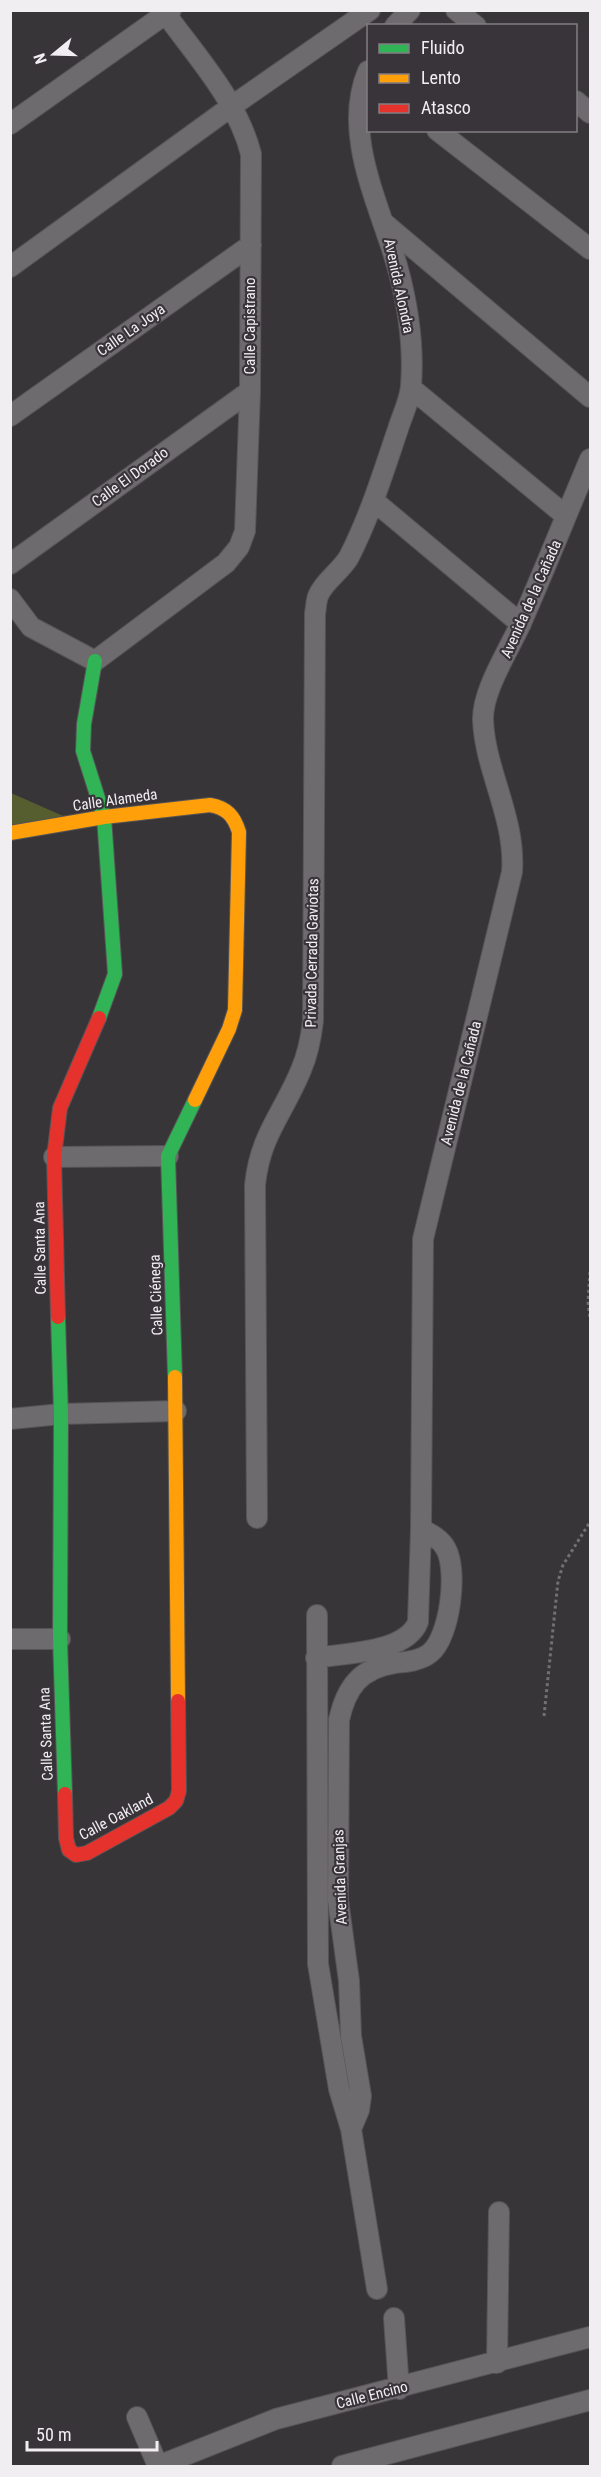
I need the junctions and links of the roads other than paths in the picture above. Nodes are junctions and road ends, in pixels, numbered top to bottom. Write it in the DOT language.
graph roads {
  1 [pos="370,10"];
  2 [pos="410,10"];
  3 [pos="456,10"];
  4 [pos="166,12"];
  5 [pos="398,24"];
  6 [pos="474,24"];
  7 [pos="367,81"];
  8 [pos="577,102"];
  9 [pos="232,106"];
  10 [pos="591,113"];
  11 [pos="10,124"];
  12 [pos="440,132"];
  13 [pos="385,224"];
  14 [pos="251,245"];
  15 [pos="591,249"];
  16 [pos="10,267"];
  17 [pos="411,388"];
  18 [pos="250,391"];
  19 [pos="591,397"];
  20 [pos="10,416"];
  21 [pos="591,459"];
  22 [pos="374,501"];
  23 [pos="566,516"];
  24 [pos="10,564"];
  25 [pos="10,599"];
  26 [pos="521,624"];
  27 [pos="95,661"];
  28 [pos="224,807"];
  29 [pos="104,817"];
  30 [pos="10,833"];
  31 [pos="168,1156"];
  32 [pos="54,1157"];
  33 [pos="177,1411"];
  34 [pos="61,1414"];
  35 [pos="10,1419"];
  36 [pos="256,1518"];
  37 [pos="421,1529"];
  38 [pos="316,1615"];
  39 [pos="10,1639"];
  40 [pos="60,1639"];
  41 [pos="384,1656"];
  42 [pos="316,1658"];
  43 [pos="176,1801"];
  44 [pos="69,1850"];
  45 [pos="350,1981"];
  46 [pos="321,1984"];
  47 [pos="351,2129"];
  48 [pos="499,2212"];
  49 [pos="377,2289"];
  50 [pos="394,2318"];
  51 [pos="591,2337"];
  52 [pos="497,2363"];
  53 [pos="399,2389"];
  54 [pos="591,2400"];
  55 [pos="137,2417"];
  56 [pos="158,2466"];
  57 [pos="342,2466"];
  1 -- 9 [label="street"];
  2 -- 5 [label="street"];
  3 -- 6 [label="street"];
  4 -- 9 [label="street, Calle Capistrano"];
  4 -- 11 [label="street"];
  7 -- 13 [label="street, Avenida Alondra"];
  8 -- 10 [label="street"];
  9 -- 14 [label="street, Calle Capistrano"];
  9 -- 16 [label="street"];
  12 -- 15 [label="street"];
  13 -- 17 [label="street, Avenida Alondra"];
  13 -- 19 [label="street"];
  14 -- 18 [label="street, Calle Capistrano"];
  14 -- 20 [label="street, Calle La Joya"];
  17 -- 22 [label="street, Avenida Alondra"];
  17 -- 23 [label="street"];
  18 -- 24 [label="street, Calle El Dorado"];
  18 -- 27 [label="street, Calle Capistrano"];
  21 -- 23 [label="street, Avenida de la Cañada"];
  22 -- 26 [label="street"];
  22 -- 36 [label="street, Privada Cerrada Gaviotas"];
  23 -- 26 [label="street, Avenida de la Cañada"];
  25 -- 27 [label="street"];
  26 -- 37 [label="street, Avenida de la Cañada"];
  27 -- 29 [label="street, Calle Santa Ana"];
  28 -- 29 [label="street, Calle Alameda"];
  28 -- 31 [label="street, Calle Ciénega"];
  29 -- 30 [label="street, Calle Alameda"];
  29 -- 32 [label="street, Calle Santa Ana"];
  31 -- 32 [label="street"];
  31 -- 33 [label="street, Calle Ciénega"];
  32 -- 34 [label="street, Calle Santa Ana"];
  33 -- 34 [label="street"];
  33 -- 43 [label="street, Calle Ciénega"];
  34 -- 35 [label="street"];
  34 -- 40 [label="street, Calle Santa Ana"];
  37 -- 41 [label="street, Avenida de la Cañada"];
  37 -- 41 [label="street, Avenida Granjas"];
  38 -- 42 [label="street, Avenida Granjas"];
  39 -- 40 [label="street"];
  40 -- 44 [label="street, Calle Santa Ana"];
  41 -- 42 [label="street, Avenida de la Cañada"];
  41 -- 45 [label="street, Avenida Granjas"];
  42 -- 46 [label="street, Avenida Granjas"];
  43 -- 44 [label="street, Calle Oakland"];
  45 -- 46 [label="street"];
  45 -- 47 [label="street, Avenida Granjas"];
  46 -- 47 [label="street, Avenida Granjas"];
  47 -- 49 [label="street, Avenida Granjas"];
  48 -- 52 [label="street"];
  50 -- 53 [label="street"];
  51 -- 52 [label="street, Calle Encino"];
  52 -- 53 [label="street, Calle Encino"];
  53 -- 56 [label="street, Calle Encino"];
  54 -- 57 [label="street"];
  55 -- 56 [label="street"];
}
